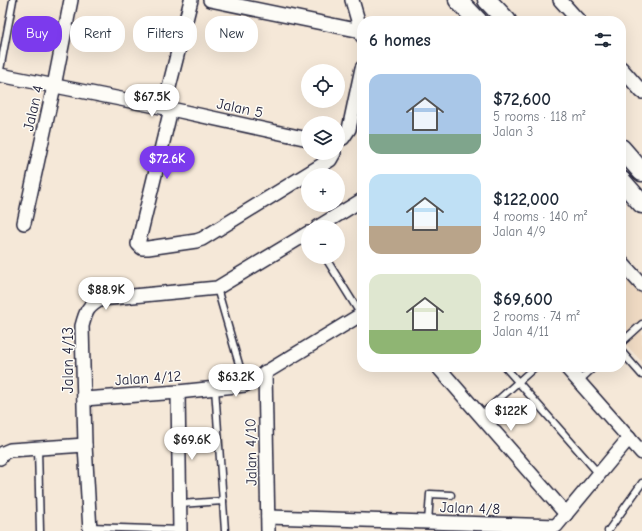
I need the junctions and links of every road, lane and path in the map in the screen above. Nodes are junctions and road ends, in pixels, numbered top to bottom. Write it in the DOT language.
graph roads {
  1 [pos="13,0"];
  2 [pos="71,0"];
  3 [pos="191,0"];
  4 [pos="210,0"];
  5 [pos="352,0"];
  6 [pos="458,0"];
  7 [pos="487,0"];
  8 [pos="560,0"];
  9 [pos="357,16"];
  10 [pos="473,16"];
  11 [pos="502,16"];
  12 [pos="574,16"];
  13 [pos="357,30"];
  14 [pos="0,70"];
  15 [pos="626,74"];
  16 [pos="0,75"];
  17 [pos="54,86"];
  18 [pos="357,91"];
  19 [pos="642,92"];
  20 [pos="167,108"];
  21 [pos="345,134"];
  22 [pos="301,137"];
  23 [pos="626,155"];
  24 [pos="330,160"];
  25 [pos="633,165"];
  26 [pos="626,186"];
  27 [pos="357,203"];
  28 [pos="642,204"];
  29 [pos="329,220"];
  30 [pos="24,223"];
  31 [pos="301,238"];
  32 [pos="329,264"];
  33 [pos="626,267"];
  34 [pos="642,285"];
  35 [pos="218,288"];
  36 [pos="357,308"];
  37 [pos="357,316"];
  38 [pos="642,324"];
  39 [pos="626,338"];
  40 [pos="626,357"];
  41 [pos="265,372"];
  42 [pos="442,372"];
  43 [pos="509,372"];
  44 [pos="529,372"];
  45 [pos="571,372"];
  46 [pos="589,372"];
  47 [pos="642,375"];
  48 [pos="579,381"];
  49 [pos="518,382"];
  50 [pos="245,385"];
  51 [pos="216,388"];
  52 [pos="178,392"];
  53 [pos="84,399"];
  54 [pos="480,416"];
  55 [pos="629,438"];
  56 [pos="85,445"];
  57 [pos="38,448"];
  58 [pos="642,453"];
  59 [pos="0,458"];
  60 [pos="599,474"];
  61 [pos="642,483"];
  62 [pos="451,494"];
  63 [pos="223,501"];
  64 [pos="180,504"];
  65 [pos="566,514"];
  66 [pos="268,517"];
  67 [pos="432,524"];
  68 [pos="90,529"];
  69 [pos="557,529"];
  70 [pos="180,530"];
  71 [pos="40,531"];
  72 [pos="225,531"];
  73 [pos="268,531"];
  74 [pos="608,531"];
  1 -- 14 [label="lane"];
  2 -- 17 [label="street, Jalan 4"];
  3 -- 20 [label="street"];
  4 -- 13 [label="street"];
  5 -- 9 [label="street"];
  6 -- 10 [label="street"];
  7 -- 11 [label="street"];
  8 -- 12 [label="street"];
  15 -- 19 [label="street"];
  16 -- 17 [label="street, Jalan 5"];
  17 -- 20 [label="street, Jalan 5"];
  17 -- 30 [label="street, Jalan 4"];
  18 -- 21 [label="street"];
  20 -- 22 [label="street, Jalan 5"];
  20 -- 24 [label="street"];
  23 -- 25 [label="street"];
  26 -- 28 [label="street"];
  27 -- 29 [label="street"];
  31 -- 35 [label="street, Jalan 4/13"];
  32 -- 36 [label="lane"];
  33 -- 34 [label="street"];
  35 -- 50 [label="lane"];
  35 -- 53 [label="street, Jalan 4/13"];
  37 -- 41 [label="street, Jalan 4/12"];
  38 -- 39 [label="lane"];
  40 -- 47 [label="lane"];
  41 -- 50 [label="street, Jalan 4/12"];
  41 -- 66 [label="street, Jalan 4/10"];
  42 -- 54 [label="street"];
  43 -- 49 [label="lane"];
  44 -- 49 [label="lane"];
  45 -- 48 [label="street"];
  46 -- 48 [label="lane"];
  48 -- 55 [label="street"];
  49 -- 54 [label="lane"];
  49 -- 60 [label="lane"];
  50 -- 51 [label="street, Jalan 4/12"];
  51 -- 52 [label="street, Jalan 4/12"];
  51 -- 63 [label="lane"];
  52 -- 53 [label="street, Jalan 4/12"];
  52 -- 64 [label="street"];
  53 -- 56 [label="street, Jalan 4/13"];
  54 -- 65 [label="street"];
  55 -- 58 [label="street"];
  55 -- 60 [label="street, Jalan 4/8"];
  56 -- 57 [label="street"];
  56 -- 68 [label="street, Jalan 4/13"];
  57 -- 59 [label="street"];
  57 -- 71 [label="lane"];
  60 -- 65 [label="street, Jalan 4/8"];
  61 -- 74 [label="lane"];
  62 -- 67 [label="lane"];
  63 -- 64 [label="lane"];
  63 -- 72 [label="lane"];
  64 -- 70 [label="street"];
  65 -- 69 [label="street, Jalan 4/8"];
  66 -- 67 [label="street, Jalan 4/8"];
  66 -- 73 [label="street, Jalan 4/10"];
  67 -- 69 [label="street, Jalan 4/8"];
  68 -- 70 [label="lane"];
}
